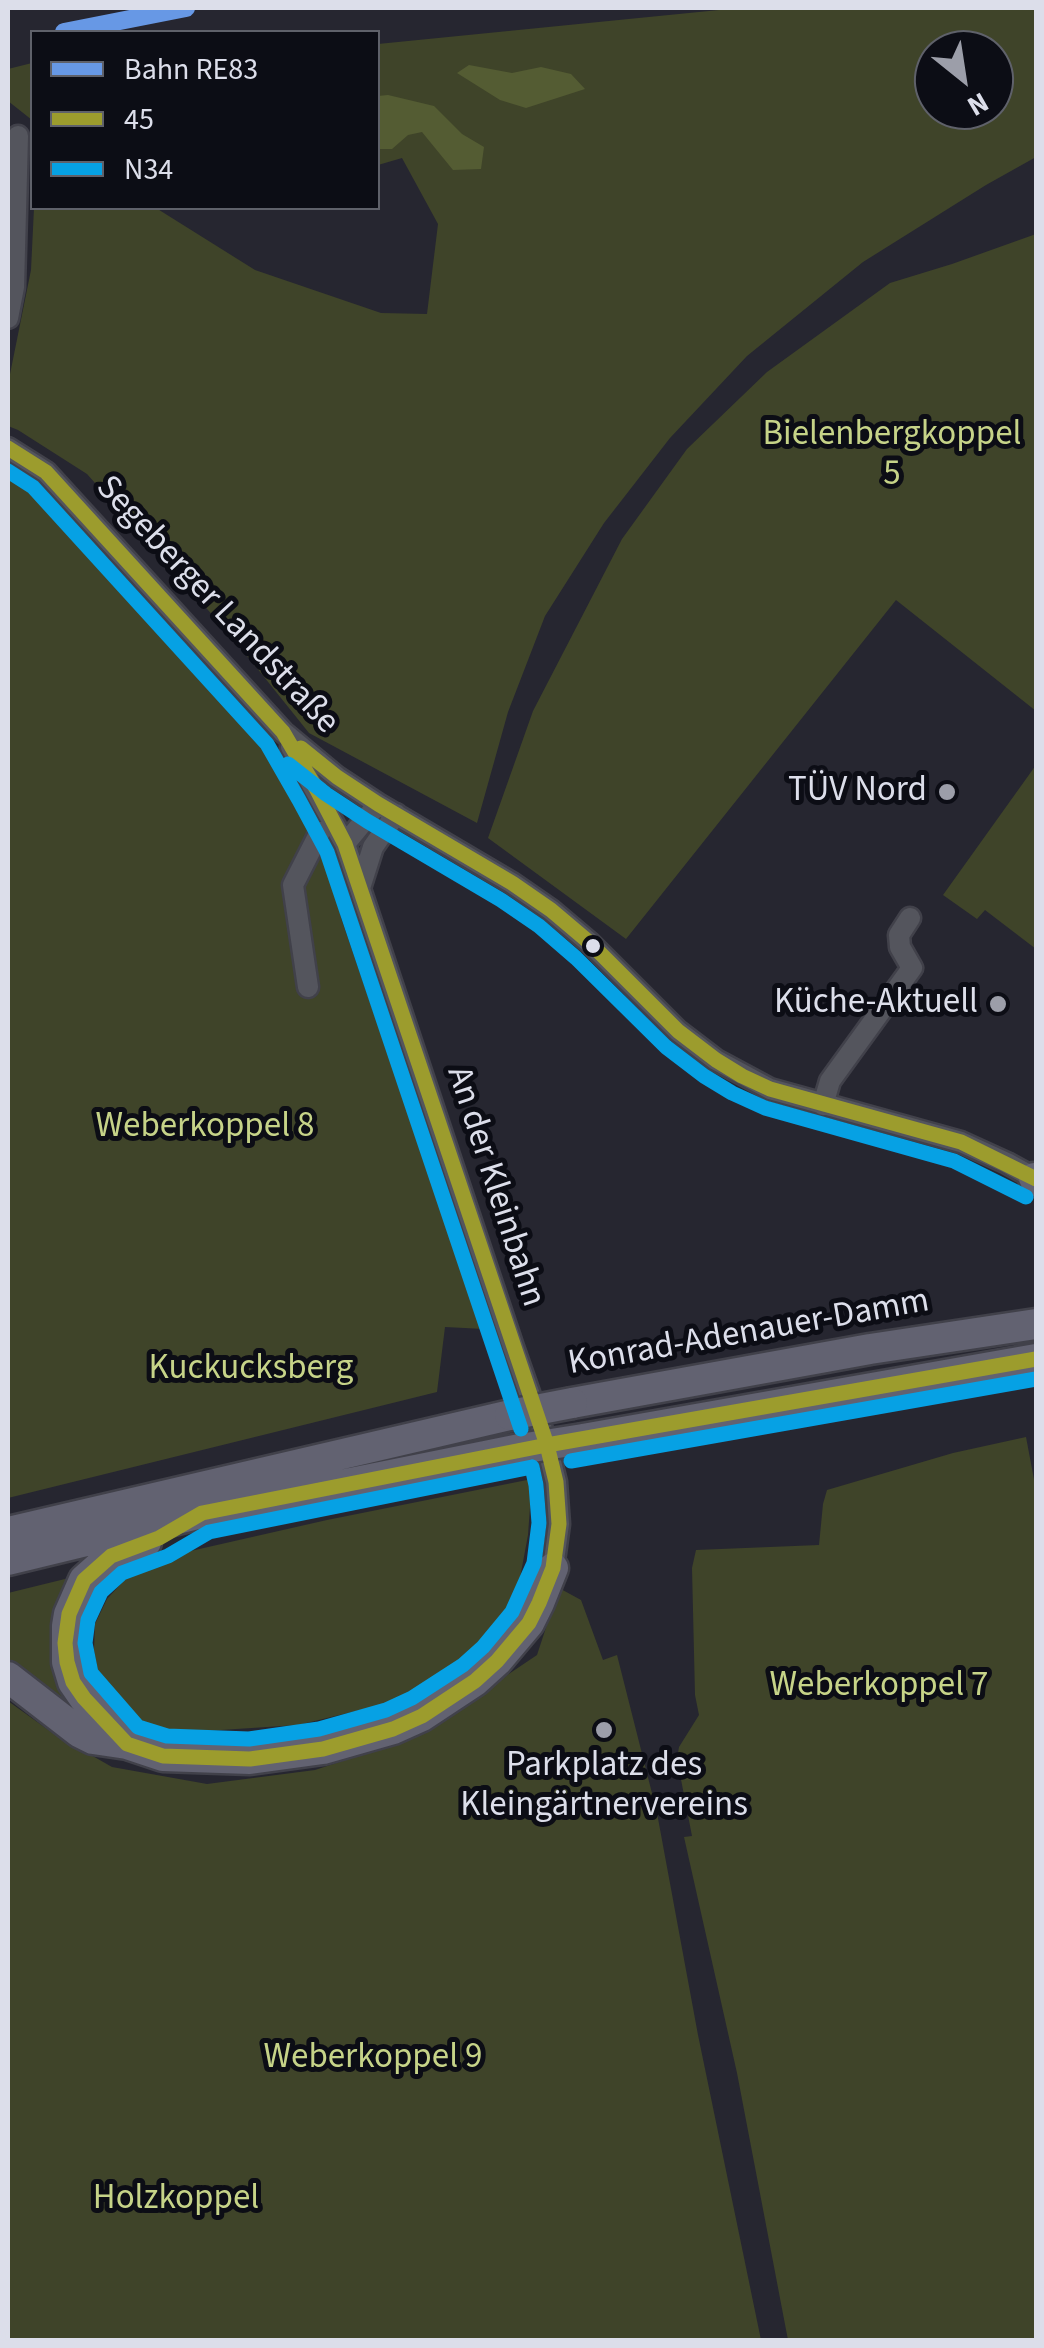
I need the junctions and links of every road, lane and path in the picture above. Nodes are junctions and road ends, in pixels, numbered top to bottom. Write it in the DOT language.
graph roads {
  1 [pos="18,136"];
  2 [pos="8,318"];
  3 [pos="8,448"];
  4 [pos="283,732"];
  5 [pos="387,809"];
  6 [pos="320,832"];
  7 [pos="345,844"];
  8 [pos="360,888"];
  9 [pos="910,918"];
  10 [pos="308,987"];
  11 [pos="823,1105"];
  12 [pos="1036,1179"];
  13 [pos="1029,1320"];
  14 [pos="1036,1359"];
  15 [pos="202,1513"];
  16 [pos="8,1532"];
  17 [pos="8,1560"];
  18 [pos="553,1568"];
  19 [pos="8,1677"];
  20 [pos="127,1744"];
  1 -- 2 [label="street"];
  3 -- 4 [label="street, Segeberger Landstraße"];
  4 -- 5 [label="street, Segeberger Landstraße"];
  4 -- 7 [label="street, An der Kleinbahn"];
  5 -- 7 [label="street"];
  5 -- 8 [label="street"];
  5 -- 11 [label="street, Segeberger Landstraße"];
  6 -- 10 [label="street"];
  7 -- 8 [label="street, An der Kleinbahn"];
  8 -- 18 [label="street, An der Kleinbahn"];
  9 -- 11 [label="street"];
  11 -- 12 [label="street, Segeberger Landstraße"];
  13 -- 16 [label="highway, Konrad-Adenauer-Damm, bridge"];
  14 -- 15 [label="highway, bridge"];
  15 -- 17 [label="highway"];
  15 -- 20 [label="highway"];
  18 -- 20 [label="highway"];
  19 -- 20 [label="highway"];
}
